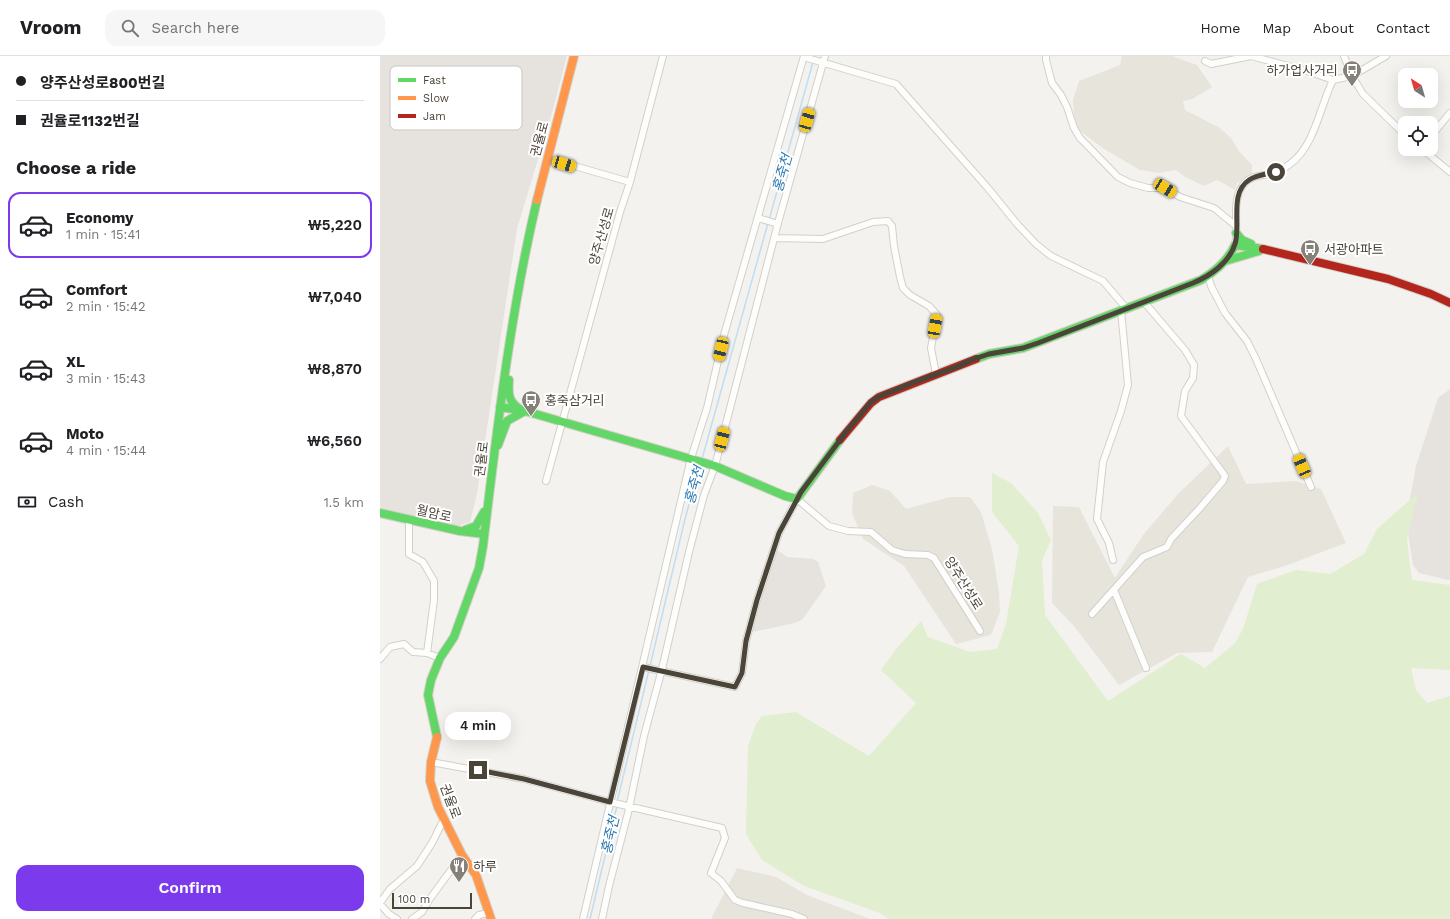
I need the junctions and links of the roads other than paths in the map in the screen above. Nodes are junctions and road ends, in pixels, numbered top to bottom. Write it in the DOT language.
graph roads {
  1 [pos="574,56"];
  2 [pos="663,56"];
  3 [pos="826,56"];
  4 [pos="1046,56"];
  5 [pos="1251,56"];
  6 [pos="1344,56"];
  7 [pos="804,57"];
  8 [pos="1384,57"];
  9 [pos="1205,61"];
  10 [pos="824,63"];
  11 [pos="1352,76"];
  12 [pos="1333,80"];
  13 [pos="1450,113"];
  14 [pos="1398,128"];
  15 [pos="1438,128"];
  16 [pos="1431,156"];
  17 [pos="564,164"];
  18 [pos="1450,172"];
  19 [pos="630,182"];
  20 [pos="758,218"];
  21 [pos="778,224"];
  22 [pos="1236,229"];
  23 [pos="774,238"];
  24 [pos="1235,245"];
  25 [pos="1265,249"];
  26 [pos="1225,261"];
  27 [pos="1208,276"];
  28 [pos="1144,302"];
  29 [pos="1450,303"];
  30 [pos="1124,309"];
  31 [pos="507,365"];
  32 [pos="936,374"];
  33 [pos="500,407"];
  34 [pos="524,411"];
  35 [pos="563,422"];
  36 [pos="493,457"];
  37 [pos="693,459"];
  38 [pos="715,466"];
  39 [pos="546,482"];
  40 [pos="1312,487"];
  41 [pos="797,499"];
  42 [pos="487,508"];
  43 [pos="380,513"];
  44 [pos="409,520"];
  45 [pos="460,531"];
  46 [pos="484,534"];
  47 [pos="483,546"];
  48 [pos="1113,560"];
  49 [pos="1114,590"];
  50 [pos="1092,614"];
  51 [pos="980,631"];
  52 [pos="427,654"];
  53 [pos="440,658"];
  54 [pos="380,659"];
  55 [pos="643,667"];
  56 [pos="1146,668"];
  57 [pos="661,670"];
  58 [pos="431,762"];
  59 [pos="610,802"];
  60 [pos="628,805"];
  61 [pos="444,819"];
  62 [pos="462,854"];
  63 [pos="380,903"];
  64 [pos="490,916"];
  65 [pos="397,919"];
  66 [pos="412,919"];
  67 [pos="476,919"];
  68 [pos="583,919"];
  69 [pos="602,919"];
  70 [pos="804,919"];
  1 -- 31 [label="street, 권율로"];
  2 -- 19 [label="street, 양주산성로"];
  3 -- 10 [label="street"];
  4 -- 22 [label="street"];
  5 -- 9 [label="street"];
  5 -- 12 [label="street"];
  6 -- 11 [label="street"];
  7 -- 10 [label="street"];
  7 -- 20 [label="street"];
  8 -- 11 [label="street"];
  10 -- 21 [label="street"];
  10 -- 30 [label="street"];
  11 -- 12 [label="street"];
  11 -- 14 [label="street"];
  12 -- 22 [label="street"];
  13 -- 15 [label="street"];
  16 -- 18 [label="street"];
  17 -- 19 [label="street"];
  19 -- 35 [label="street, 양주산성로"];
  20 -- 21 [label="street"];
  20 -- 37 [label="street"];
  21 -- 23 [label="street"];
  22 -- 24 [label="street"];
  22 -- 25 [label="street"];
  23 -- 32 [label="street"];
  23 -- 38 [label="street"];
  24 -- 25 [label="street"];
  24 -- 26 [label="street"];
  25 -- 26 [label="street"];
  25 -- 29 [label="street"];
  26 -- 27 [label="street"];
  27 -- 28 [label="street"];
  27 -- 40 [label="street"];
  28 -- 30 [label="street"];
  28 -- 49 [label="street"];
  30 -- 32 [label="street"];
  30 -- 48 [label="street"];
  31 -- 33 [label="street, 권율로"];
  31 -- 34 [label="street"];
  32 -- 41 [label="street"];
  33 -- 34 [label="street, 양주산성로"];
  33 -- 36 [label="street, 권율로"];
  34 -- 35 [label="street, 양주산성로"];
  34 -- 36 [label="street"];
  35 -- 37 [label="street, 양주산성로"];
  35 -- 39 [label="street"];
  36 -- 42 [label="street, 권율로"];
  37 -- 38 [label="street, 양주산성로"];
  37 -- 55 [label="street"];
  38 -- 41 [label="street, 양주산성로"];
  38 -- 57 [label="street"];
  41 -- 51 [label="street, 양주산성로"];
  41 -- 57 [label="street"];
  42 -- 45 [label="street"];
  42 -- 46 [label="street, 권율로"];
  43 -- 44 [label="street, 월암로"];
  44 -- 45 [label="street, 월암로"];
  44 -- 52 [label="street"];
  45 -- 46 [label="street, 월암로"];
  45 -- 47 [label="street"];
  46 -- 47 [label="street, 권율로"];
  47 -- 53 [label="street, 권율로"];
  49 -- 50 [label="street"];
  49 -- 56 [label="street"];
  52 -- 53 [label="street"];
  52 -- 54 [label="street"];
  53 -- 58 [label="street, 권율로"];
  55 -- 57 [label="street"];
  55 -- 59 [label="street"];
  57 -- 60 [label="street"];
  58 -- 59 [label="street"];
  58 -- 61 [label="street, 권율로"];
  59 -- 60 [label="street"];
  59 -- 68 [label="street"];
  60 -- 69 [label="street"];
  60 -- 70 [label="street"];
  61 -- 62 [label="street, 권율로"];
  61 -- 63 [label="street"];
  62 -- 64 [label="street, 권율로"];
  62 -- 66 [label="street"];
  63 -- 65 [label="street"];
  64 -- 67 [label="street, 권율로"];
}
